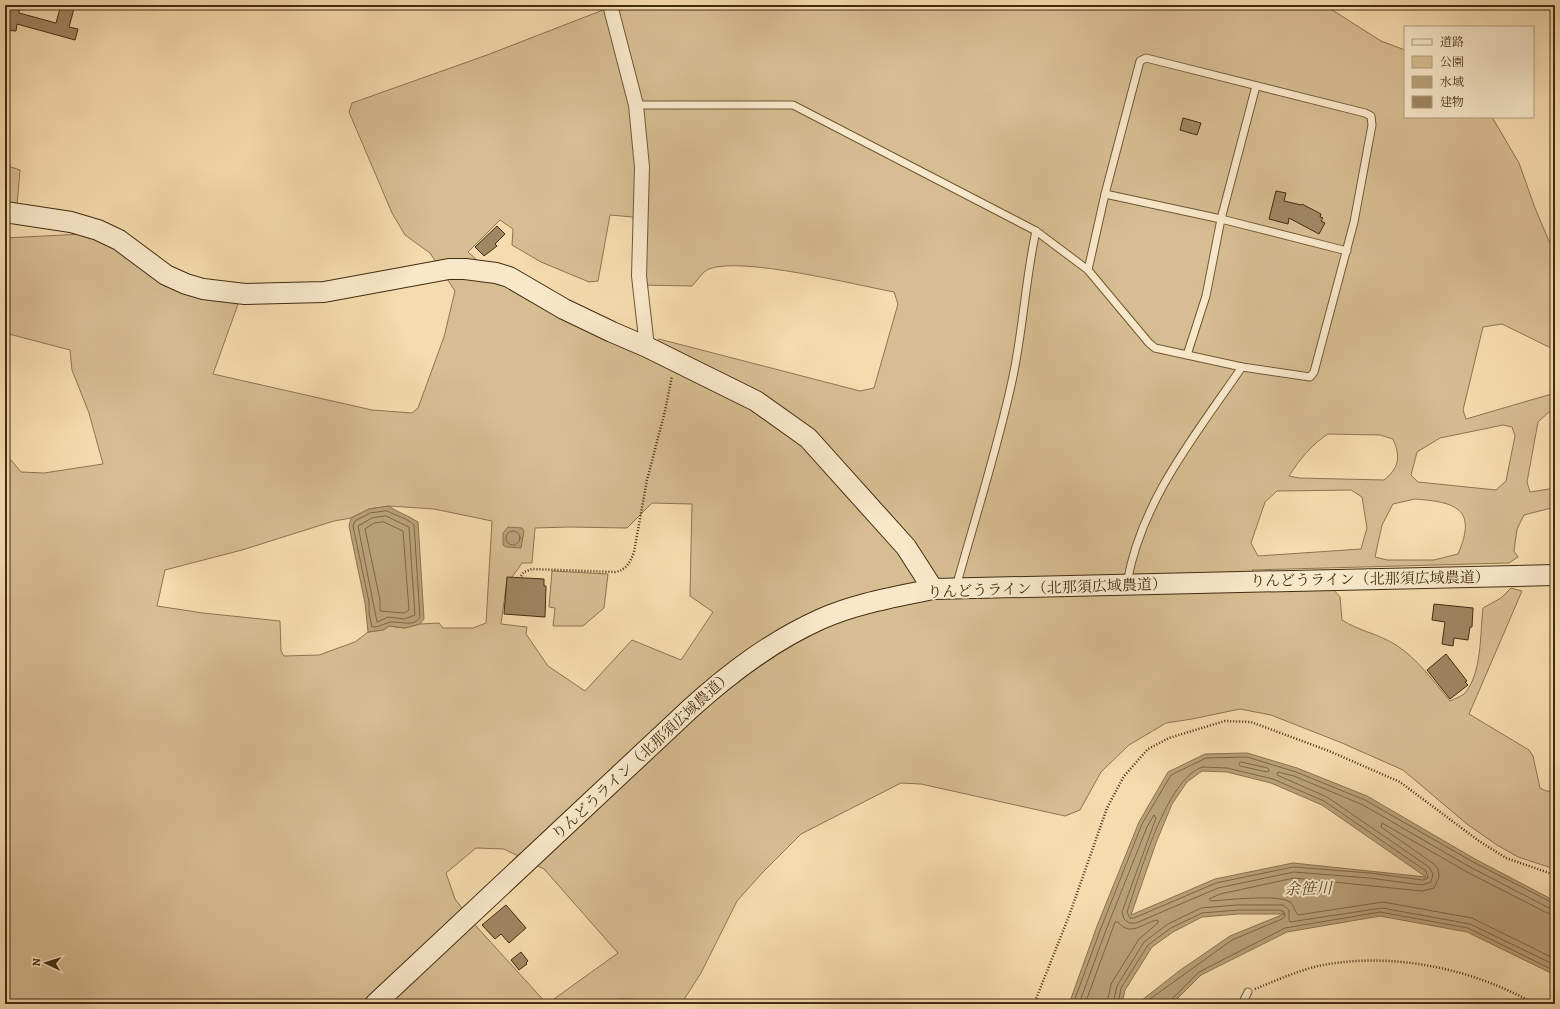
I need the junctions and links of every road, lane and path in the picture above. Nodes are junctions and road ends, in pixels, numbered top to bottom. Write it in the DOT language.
graph roads {
  1 [pos="610,5"];
  2 [pos="1256,86"];
  3 [pos="636,105"];
  4 [pos="1105,194"];
  5 [pos="5,212"];
  6 [pos="1221,219"];
  7 [pos="1036,231"];
  8 [pos="1347,251"];
  9 [pos="1088,270"];
  10 [pos="647,347"];
  11 [pos="1187,355"];
  12 [pos="675,361"];
  13 [pos="1242,366"];
  14 [pos="1555,575"];
  15 [pos="522,576"];
  16 [pos="1127,585"];
  17 [pos="933,589"];
  18 [pos="955,589"];
  19 [pos="1555,875"];
  20 [pos="1248,992"];
  21 [pos="375,1004"];
  22 [pos="1034,1004"];
  23 [pos="1242,1004"];
  24 [pos="1535,1004"];
  1 -- 3 [label="street"];
  2 -- 4 [label="lane"];
  2 -- 6 [label="lane"];
  2 -- 8 [label="lane"];
  3 -- 7 [label="lane"];
  3 -- 10 [label="street"];
  4 -- 6 [label="lane"];
  4 -- 9 [label="lane"];
  5 -- 10 [label="street"];
  6 -- 8 [label="lane"];
  6 -- 11 [label="lane"];
  7 -- 9 [label="lane"];
  7 -- 18 [label="lane"];
  8 -- 13 [label="lane"];
  9 -- 11 [label="lane"];
  10 -- 12 [label="street"];
  11 -- 13 [label="lane"];
  12 -- 15 [label="path"];
  12 -- 17 [label="street"];
  13 -- 16 [label="lane"];
  14 -- 16 [label="street, りんどうライン（北那須広域農道）"];
  16 -- 18 [label="street, りんどうライン（北那須広域農道）"];
  17 -- 18 [label="street, りんどうライン（北那須広域農道）"];
  17 -- 21 [label="street, りんどうライン（北那須広域農道）"];
  19 -- 22 [label="path"];
  20 -- 23 [label="lane"];
  20 -- 24 [label="path"];
}
